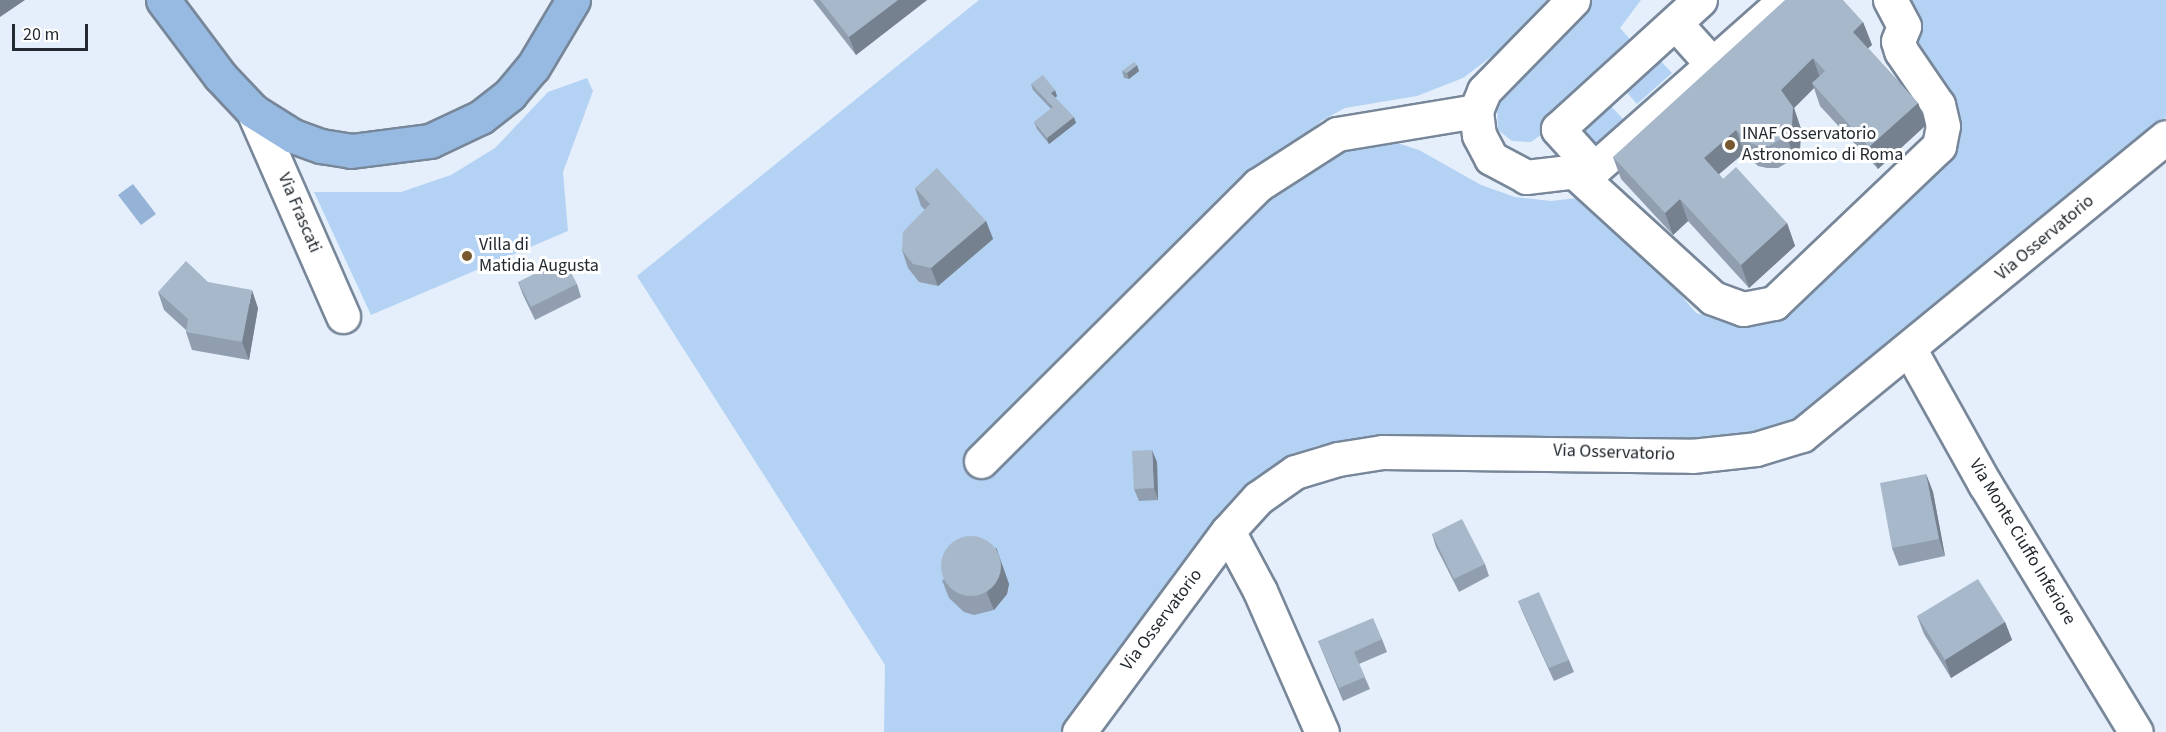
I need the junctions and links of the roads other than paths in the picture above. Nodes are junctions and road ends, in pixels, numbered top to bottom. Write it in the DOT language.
graph roads {
  1 [pos="163,0"];
  2 [pos="573,0"];
  3 [pos="1573,0"];
  4 [pos="1700,0"];
  5 [pos="1785,0"];
  6 [pos="1890,0"];
  7 [pos="1676,24"];
  8 [pos="1712,64"];
  9 [pos="253,111"];
  10 [pos="1476,111"];
  11 [pos="2166,137"];
  12 [pos="1585,171"];
  13 [pos="343,316"];
  14 [pos="1910,350"];
  15 [pos="981,461"];
  16 [pos="1228,531"];
  17 [pos="1079,732"];
  18 [pos="1322,732"];
  19 [pos="2136,732"];
  1 -- 9 [label="main road, Via Frascati"];
  2 -- 9 [label="main road, Via Frascati"];
  3 -- 10 [label="street"];
  4 -- 7 [label="street"];
  5 -- 8 [label="street"];
  6 -- 12 [label="street"];
  7 -- 8 [label="street"];
  7 -- 12 [label="street"];
  8 -- 12 [label="street"];
  9 -- 13 [label="street, Via Frascati"];
  10 -- 12 [label="street"];
  10 -- 15 [label="street"];
  11 -- 14 [label="street, Via Osservatorio"];
  14 -- 16 [label="street, Via Osservatorio"];
  14 -- 19 [label="street, Via Monte Ciuffo Inferiore"];
  16 -- 17 [label="street, Via Osservatorio"];
  16 -- 18 [label="street"];
}
